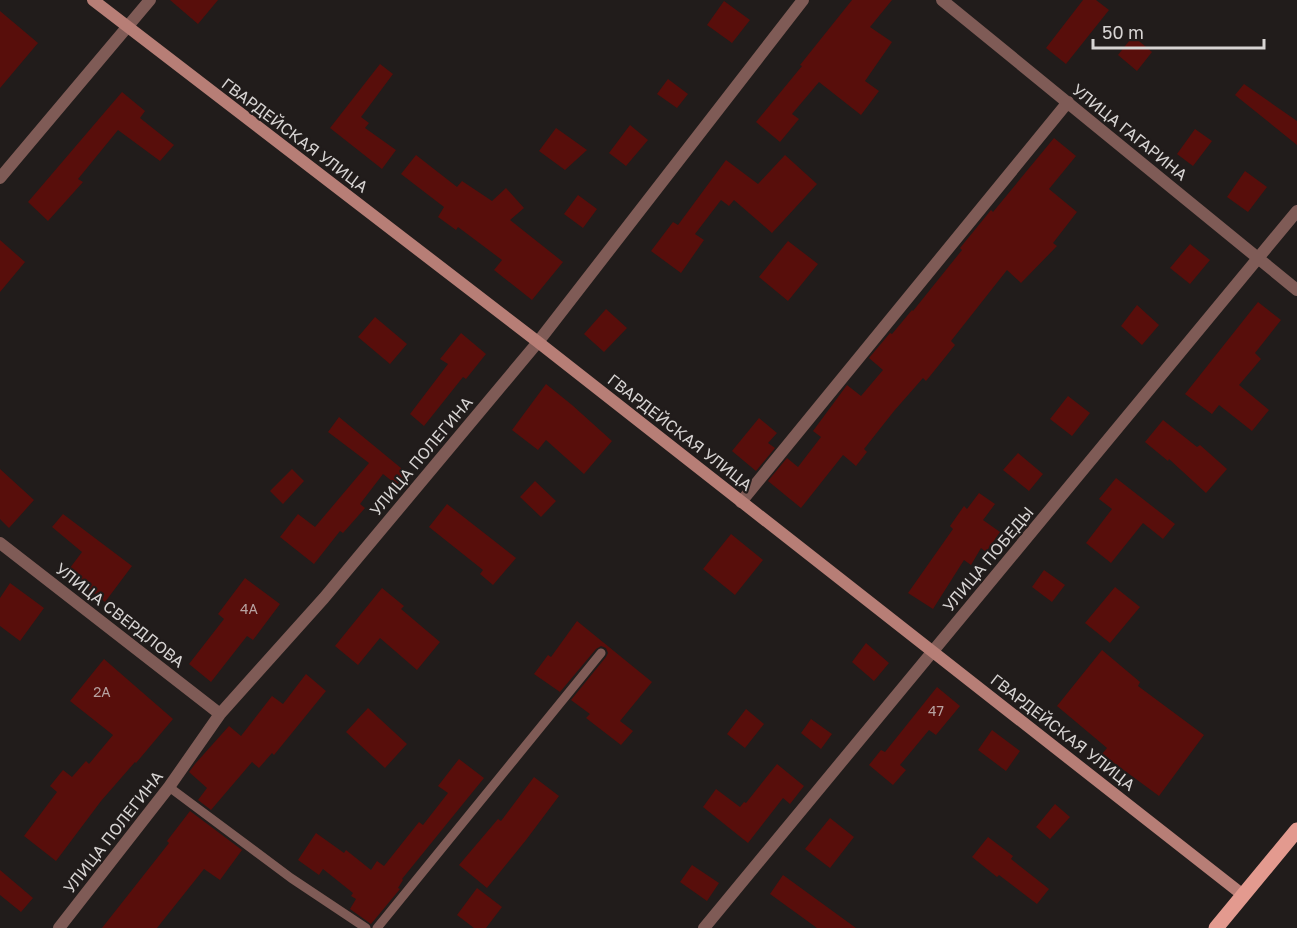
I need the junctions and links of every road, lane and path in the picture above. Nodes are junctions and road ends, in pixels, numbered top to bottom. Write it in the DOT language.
graph roads {
  1 [pos="93,0"];
  2 [pos="150,0"];
  3 [pos="802,0"];
  4 [pos="942,0"];
  5 [pos="128,28"];
  6 [pos="1068,102"];
  7 [pos="0,178"];
  8 [pos="1297,211"];
  9 [pos="1259,259"];
  10 [pos="1297,290"];
  11 [pos="538,342"];
  12 [pos="741,502"];
  13 [pos="0,543"];
  14 [pos="933,651"];
  15 [pos="600,653"];
  16 [pos="220,714"];
  17 [pos="169,787"];
  18 [pos="1297,830"];
  19 [pos="1243,895"];
  20 [pos="58,928"];
  21 [pos="366,928"];
  22 [pos="377,928"];
  23 [pos="704,928"];
  24 [pos="1215,928"];
  1 -- 5 [label="street, ГВАРДЕЙСКАЯ УЛИЦА"];
  2 -- 5 [label="street"];
  3 -- 11 [label="street, УЛИЦА ПОЛЕГИНА"];
  4 -- 6 [label="street, УЛИЦА ГАГАРИНА"];
  5 -- 7 [label="street"];
  5 -- 11 [label="street, ГВАРДЕЙСКАЯ УЛИЦА"];
  6 -- 9 [label="street, УЛИЦА ГАГАРИНА"];
  6 -- 12 [label="street"];
  8 -- 9 [label="street, УЛИЦА ПОБЕДЫ"];
  9 -- 10 [label="street, УЛИЦА ГАГАРИНА"];
  9 -- 14 [label="street, УЛИЦА ПОБЕДЫ"];
  11 -- 12 [label="street, ГВАРДЕЙСКАЯ УЛИЦА"];
  11 -- 16 [label="street, УЛИЦА ПОЛЕГИНА"];
  12 -- 14 [label="street, ГВАРДЕЙСКАЯ УЛИЦА"];
  13 -- 16 [label="street, УЛИЦА СВЕРДЛОВА"];
  14 -- 19 [label="street, ГВАРДЕЙСКАЯ УЛИЦА"];
  14 -- 23 [label="street, УЛИЦА ПОБЕДЫ"];
  15 -- 22 [label="lane"];
  16 -- 17 [label="street, УЛИЦА ПОЛЕГИНА"];
  17 -- 20 [label="street, УЛИЦА ПОЛЕГИНА"];
  17 -- 21 [label="lane"];
  18 -- 19 [label="main road"];
  19 -- 24 [label="main road"];
}
